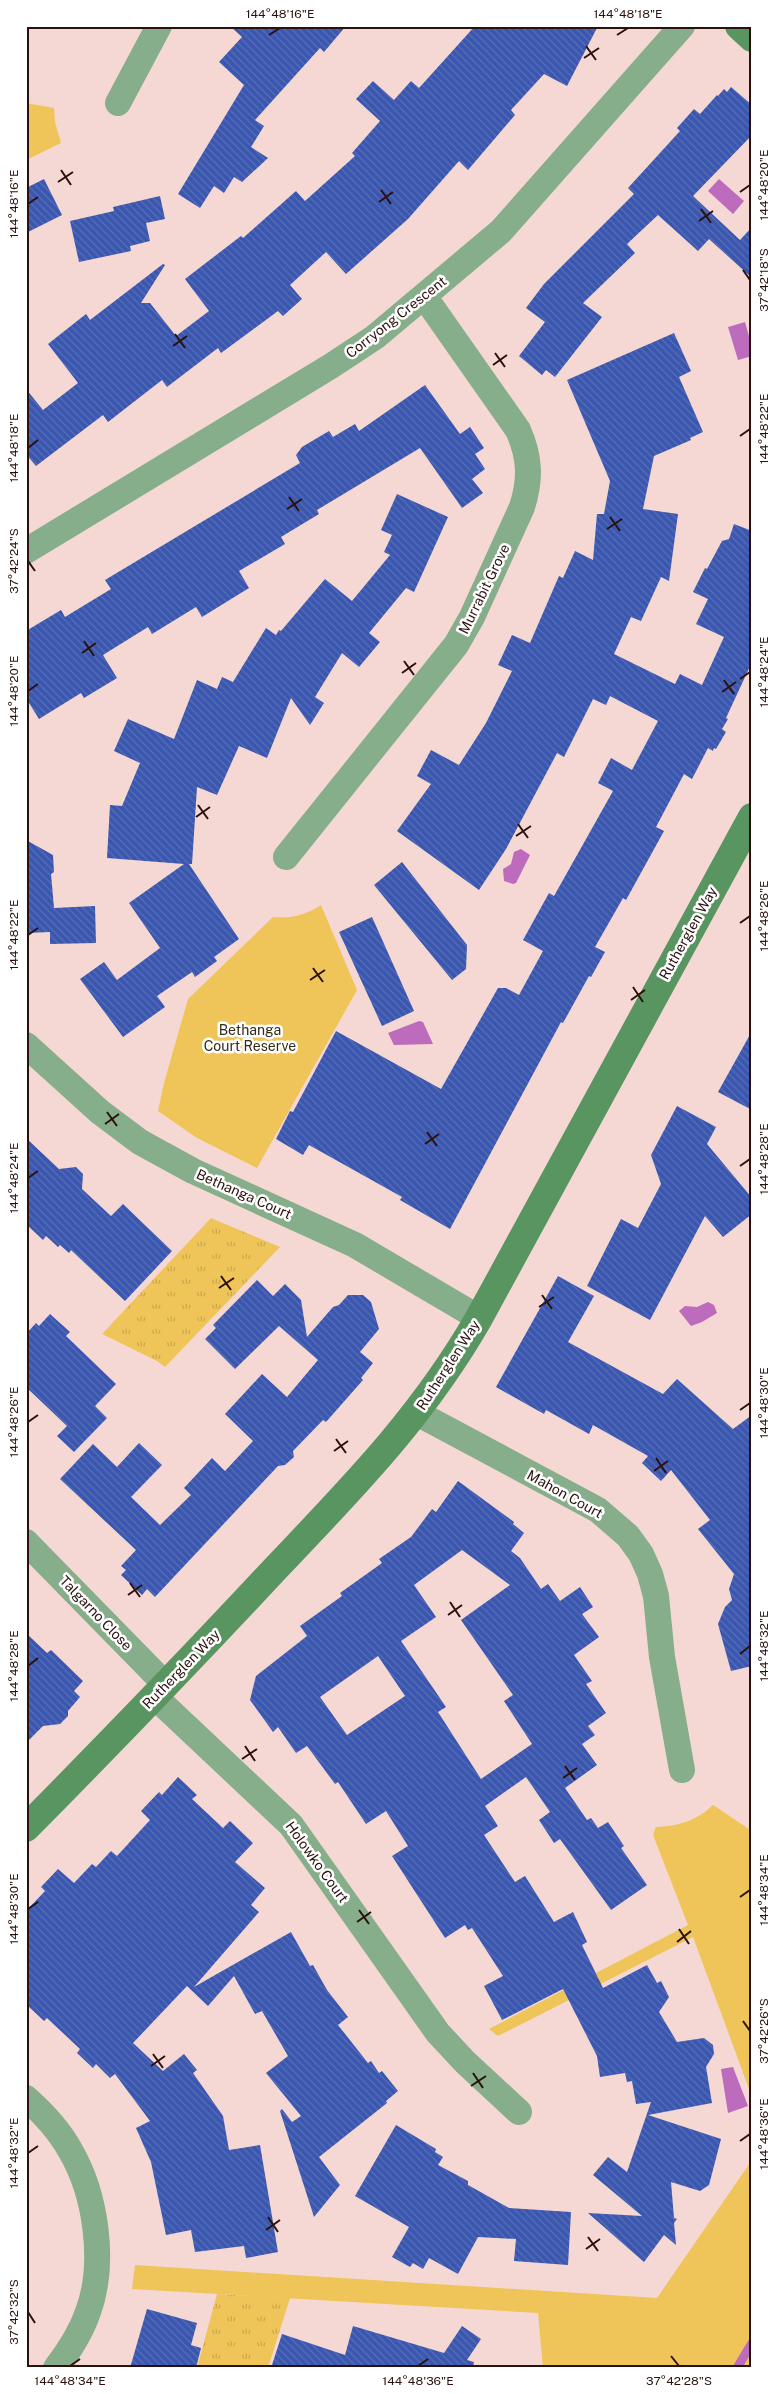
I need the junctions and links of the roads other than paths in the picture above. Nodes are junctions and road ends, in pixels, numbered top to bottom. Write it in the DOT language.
graph roads {
  1 [pos="159,26"];
  2 [pos="682,26"];
  3 [pos="739,26"];
  4 [pos="752,38"];
  5 [pos="118,103"];
  6 [pos="424,296"];
  7 [pos="26,551"];
  8 [pos="752,816"];
  9 [pos="286,857"];
  10 [pos="26,1045"];
  11 [pos="479,1318"];
  12 [pos="417,1413"];
  13 [pos="26,1542"];
  14 [pos="160,1691"];
  15 [pos="682,1770"];
  16 [pos="26,1828"];
  17 [pos="26,2098"];
  18 [pos="519,2112"];
  19 [pos="56,2368"];
  1 -- 5 [label="street"];
  2 -- 6 [label="street, Corryong Crescent"];
  3 -- 4 [label="street"];
  6 -- 7 [label="street, Corryong Crescent"];
  6 -- 9 [label="street, Murrabit Grove"];
  8 -- 11 [label="street, Rutherglen Way"];
  10 -- 11 [label="street, Bethanga Court"];
  11 -- 12 [label="street, Rutherglen Way"];
  12 -- 14 [label="street, Rutherglen Way"];
  12 -- 15 [label="street, Mahon Court"];
  13 -- 14 [label="street, Talgarno Close"];
  14 -- 16 [label="street, Rutherglen Way"];
  14 -- 18 [label="street, Holowko Court"];
  17 -- 19 [label="street"];
}
